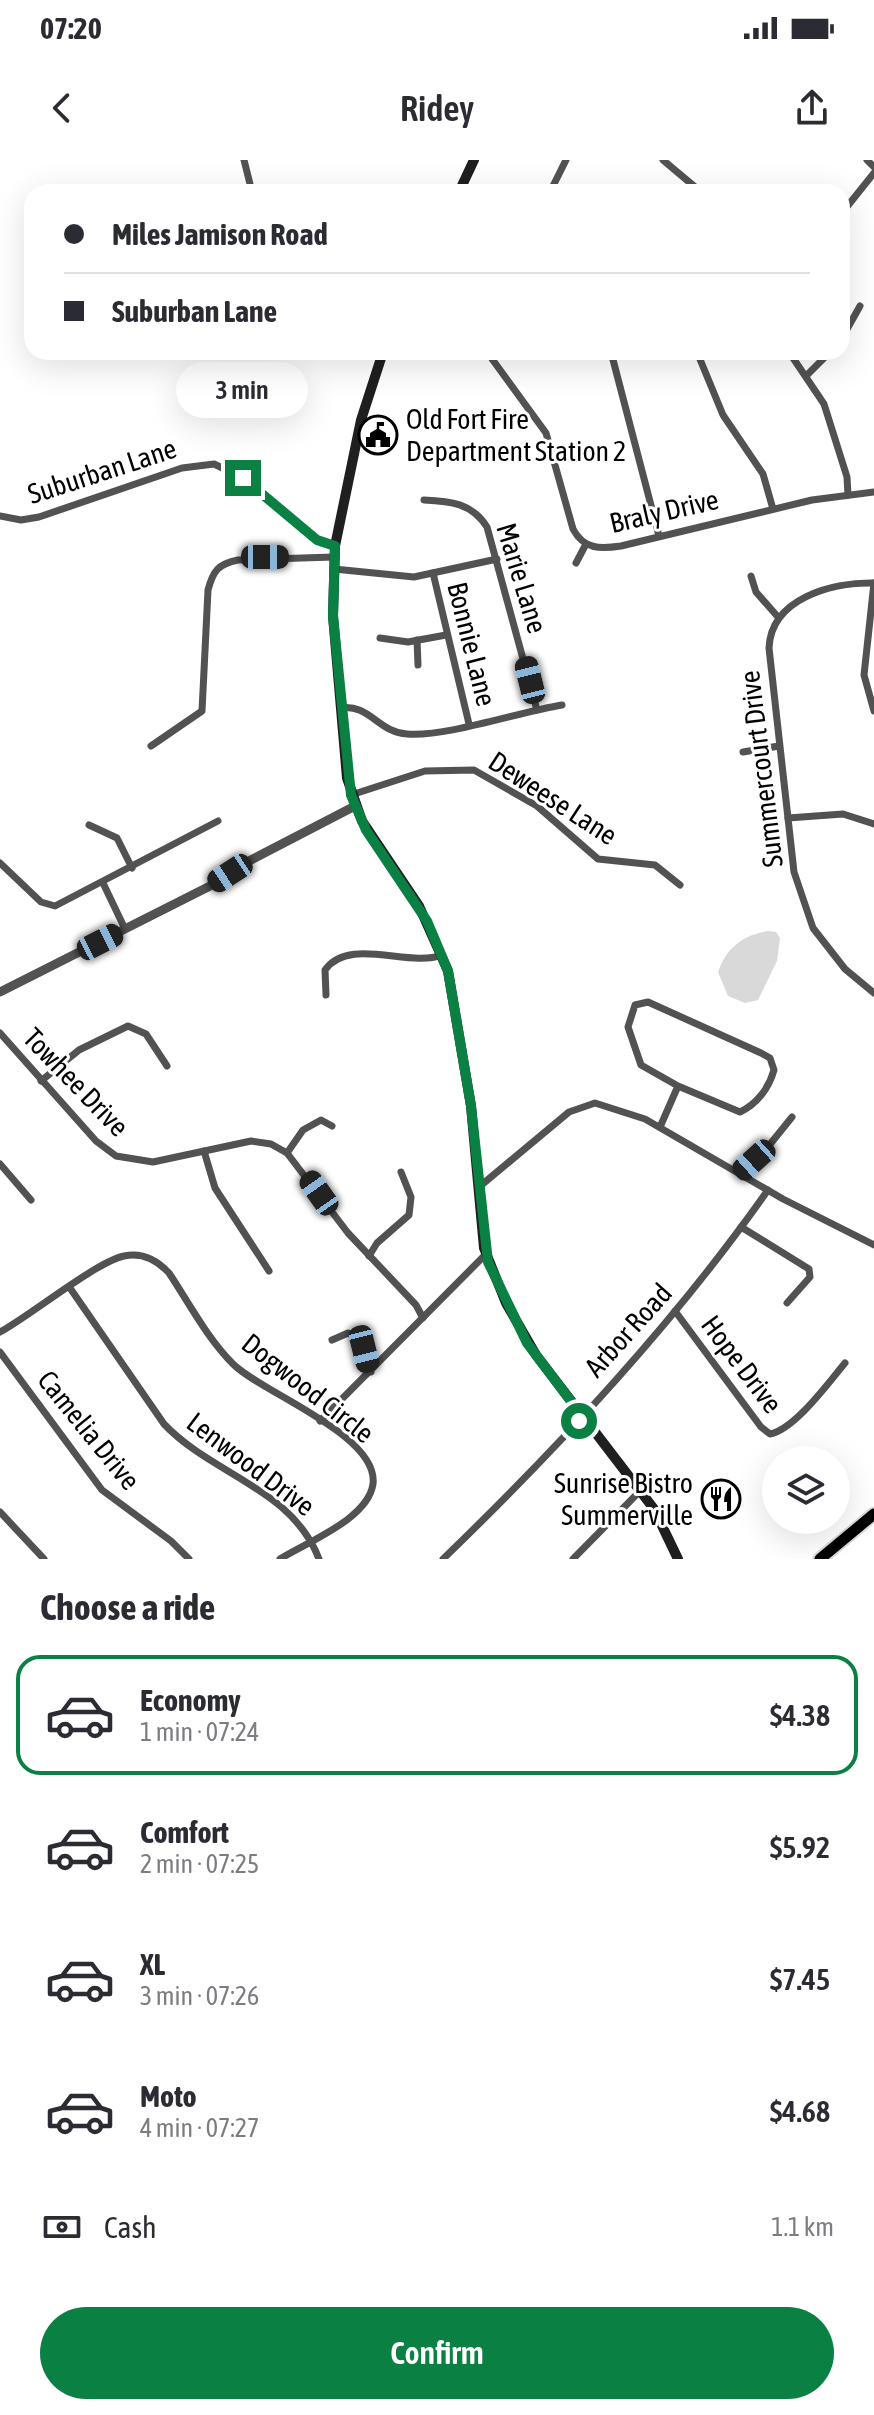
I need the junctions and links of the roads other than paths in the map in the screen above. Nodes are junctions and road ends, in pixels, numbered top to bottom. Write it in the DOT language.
graph roads {
  1 [pos="244,160"];
  2 [pos="474,160"];
  3 [pos="566,160"];
  4 [pos="663,160"];
  5 [pos="867,160"];
  6 [pos="874,170"];
  7 [pos="250,184"];
  8 [pos="463,184"];
  9 [pos="555,184"];
  10 [pos="692,184"];
  11 [pos="850,202"];
  12 [pos="860,306"];
  13 [pos="850,324"];
  14 [pos="380,360"];
  15 [pos="493,360"];
  16 [pos="613,360"];
  17 [pos="700,360"];
  18 [pos="795,360"];
  19 [pos="822,360"];
  20 [pos="807,375"];
  21 [pos="874,492"];
  22 [pos="848,495"];
  23 [pos="424,500"];
  24 [pos="773,509"];
  25 [pos="0,516"];
  26 [pos="659,536"];
  27 [pos="586,544"];
  28 [pos="334,557"];
  29 [pos="497,559"];
  30 [pos="576,563"];
  31 [pos="433,573"];
  32 [pos="751,576"];
  33 [pos="874,583"];
  34 [pos="778,617"];
  35 [pos="446,635"];
  36 [pos="380,638"];
  37 [pos="417,640"];
  38 [pos="418,665"];
  39 [pos="562,705"];
  40 [pos="340,708"];
  41 [pos="537,710"];
  42 [pos="874,711"];
  43 [pos="469,724"];
  44 [pos="151,746"];
  45 [pos="779,746"];
  46 [pos="743,752"];
  47 [pos="353,800"];
  48 [pos="788,818"];
  49 [pos="218,821"];
  50 [pos="874,824"];
  51 [pos="89,825"];
  52 [pos="0,863"];
  53 [pos="132,868"];
  54 [pos="103,883"];
  55 [pos="680,885"];
  56 [pos="125,929"];
  57 [pos="442,955"];
  58 [pos="0,992"];
  59 [pos="874,993"];
  60 [pos="326,995"];
  61 [pos="0,1033"];
  62 [pos="167,1066"];
  63 [pos="41,1081"];
  64 [pos="678,1086"];
  65 [pos="792,1117"];
  66 [pos="332,1126"];
  67 [pos="660,1127"];
  68 [pos="204,1151"];
  69 [pos="287,1153"];
  70 [pos="0,1164"];
  71 [pos="401,1172"];
  72 [pos="740,1172"];
  73 [pos="479,1187"];
  74 [pos="768,1190"];
  75 [pos="31,1200"];
  76 [pos="741,1227"];
  77 [pos="874,1245"];
  78 [pos="486,1254"];
  79 [pos="369,1256"];
  80 [pos="269,1271"];
  81 [pos="70,1288"];
  82 [pos="787,1303"];
  83 [pos="675,1311"];
  84 [pos="423,1318"];
  85 [pos="0,1332"];
  86 [pos="332,1340"];
  87 [pos="0,1352"];
  88 [pos="845,1363"];
  89 [pos="371,1372"];
  90 [pos="582,1416"];
  91 [pos="320,1421"];
  92 [pos="640,1491"];
  93 [pos="0,1512"];
  94 [pos="874,1514"];
  95 [pos="311,1539"];
  96 [pos="44,1559"];
  97 [pos="189,1559"];
  98 [pos="280,1559"];
  99 [pos="319,1559"];
  100 [pos="443,1559"];
  101 [pos="573,1559"];
  102 [pos="678,1559"];
  103 [pos="820,1559"];
  1 -- 7 [label="street"];
  2 -- 8 [label="main road"];
  3 -- 9 [label="street"];
  4 -- 10 [label="street"];
  5 -- 6 [label="street"];
  6 -- 11 [label="street"];
  12 -- 13 [label="street"];
  14 -- 28 [label="main road"];
  15 -- 27 [label="street, Braly Drive"];
  16 -- 26 [label="street"];
  17 -- 24 [label="street"];
  18 -- 20 [label="street"];
  19 -- 20 [label="street"];
  20 -- 22 [label="street"];
  21 -- 22 [label="street, Braly Drive"];
  22 -- 24 [label="street, Braly Drive"];
  23 -- 29 [label="street, Marie Lane"];
  24 -- 26 [label="street, Braly Drive"];
  25 -- 28 [label="street, Suburban Lane"];
  26 -- 27 [label="street, Braly Drive"];
  27 -- 30 [label="street"];
  28 -- 31 [label="street"];
  28 -- 40 [label="main road"];
  28 -- 44 [label="street"];
  29 -- 31 [label="street"];
  29 -- 41 [label="street, Marie Lane"];
  31 -- 35 [label="street, Bonnie Lane"];
  32 -- 34 [label="street"];
  33 -- 34 [label="street"];
  33 -- 42 [label="street"];
  34 -- 45 [label="street, Summercourt Drive"];
  35 -- 37 [label="street"];
  35 -- 43 [label="street, Bonnie Lane"];
  36 -- 37 [label="street"];
  37 -- 38 [label="street"];
  39 -- 41 [label="street"];
  40 -- 43 [label="street"];
  40 -- 47 [label="main road"];
  41 -- 43 [label="street"];
  45 -- 46 [label="street"];
  45 -- 48 [label="street, Summercourt Drive"];
  47 -- 55 [label="street, Deweese Lane"];
  47 -- 56 [label="street"];
  47 -- 57 [label="main road"];
  48 -- 50 [label="street"];
  48 -- 59 [label="street, Summercourt Drive"];
  49 -- 53 [label="street"];
  51 -- 53 [label="street"];
  52 -- 54 [label="street"];
  53 -- 54 [label="street"];
  54 -- 56 [label="street"];
  56 -- 58 [label="street"];
  57 -- 60 [label="street"];
  57 -- 73 [label="main road"];
  61 -- 63 [label="street, Towhee Drive"];
  62 -- 63 [label="street"];
  63 -- 68 [label="street, Towhee Drive"];
  64 -- 64 [label="street"];
  64 -- 67 [label="street"];
  65 -- 72 [label="street"];
  66 -- 69 [label="street"];
  67 -- 72 [label="street"];
  67 -- 73 [label="street"];
  68 -- 69 [label="street, Towhee Drive"];
  68 -- 80 [label="street"];
  69 -- 79 [label="street"];
  70 -- 75 [label="street"];
  71 -- 79 [label="street"];
  72 -- 74 [label="street"];
  73 -- 78 [label="main road"];
  74 -- 76 [label="street, Arbor Road"];
  74 -- 77 [label="street"];
  76 -- 82 [label="street"];
  76 -- 83 [label="street, Arbor Road"];
  78 -- 84 [label="street"];
  78 -- 90 [label="main road"];
  79 -- 84 [label="street"];
  81 -- 85 [label="street, Dogwood Circle"];
  81 -- 91 [label="street, Dogwood Circle"];
  81 -- 95 [label="street, Lenwood Drive"];
  83 -- 88 [label="street, Hope Drive"];
  83 -- 90 [label="street, Arbor Road"];
  84 -- 89 [label="street"];
  86 -- 89 [label="street"];
  87 -- 97 [label="street, Camelia Drive"];
  89 -- 91 [label="street"];
  90 -- 92 [label="main road"];
  90 -- 100 [label="street, Arbor Road"];
  91 -- 95 [label="street, Dogwood Circle"];
  92 -- 101 [label="street"];
  92 -- 102 [label="main road"];
  93 -- 96 [label="street"];
  94 -- 103 [label="main road"];
  95 -- 98 [label="street, Dogwood Circle"];
  95 -- 99 [label="street, Lenwood Drive"];
}
